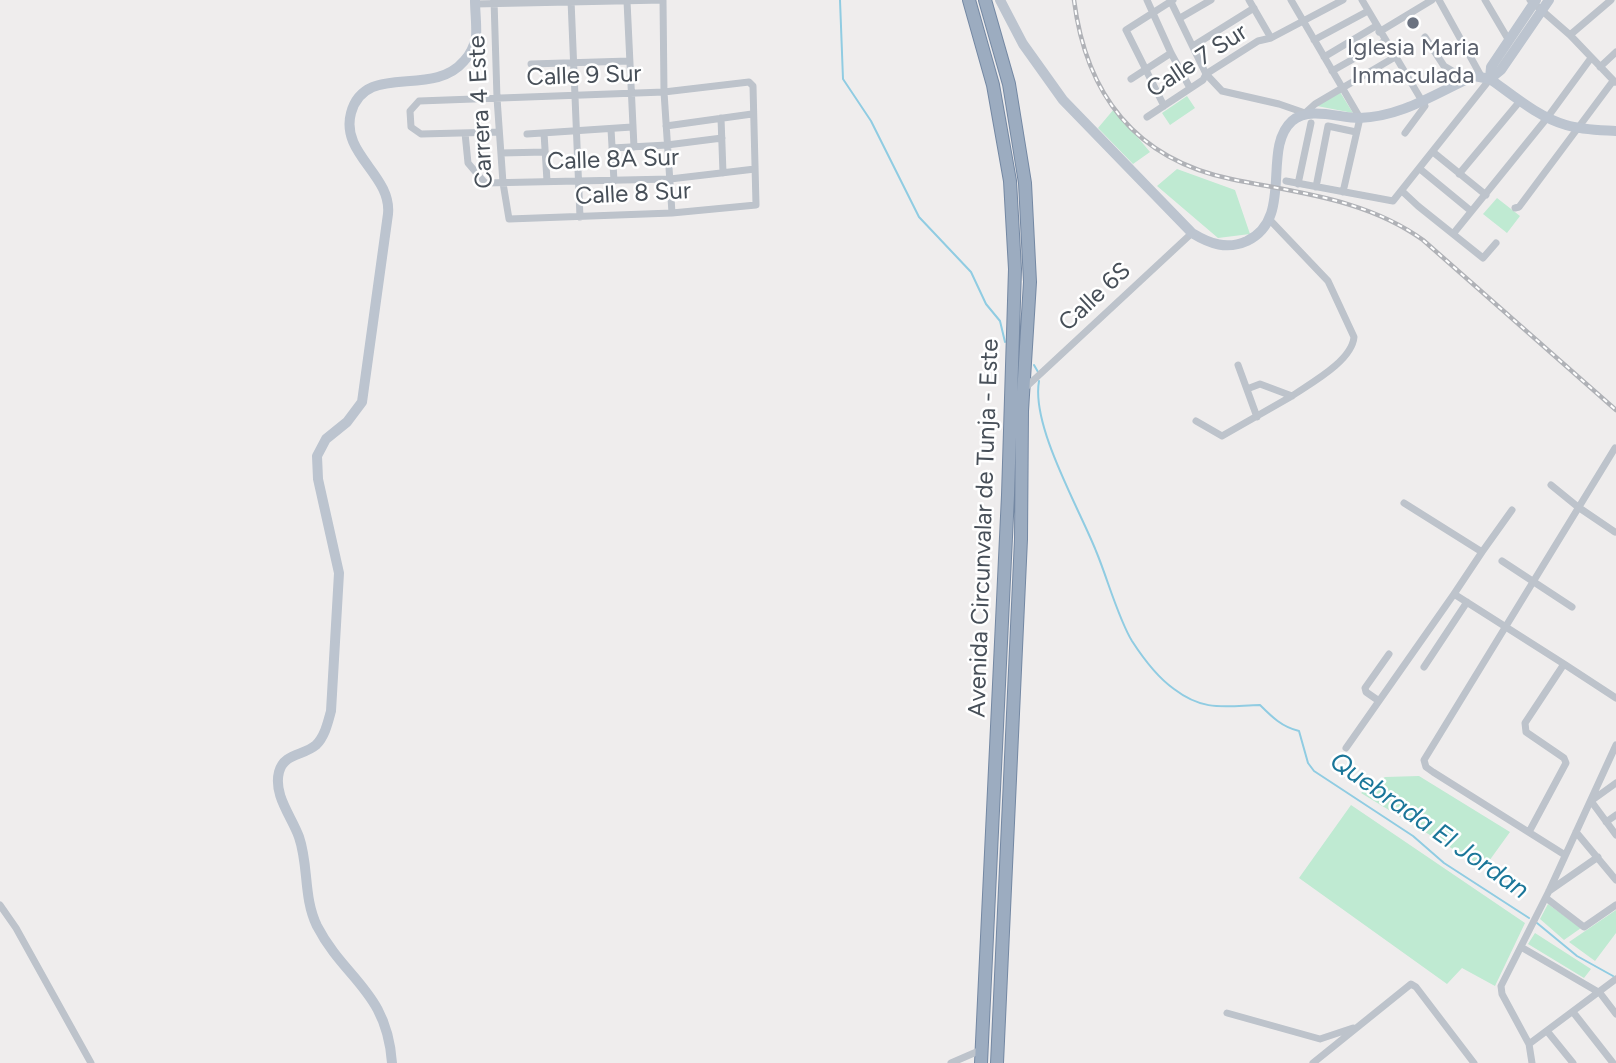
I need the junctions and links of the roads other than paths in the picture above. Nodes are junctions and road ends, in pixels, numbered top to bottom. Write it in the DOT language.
graph roads {
  1 [pos="663,0"];
  2 [pos="969,0"];
  3 [pos="985,0"];
  4 [pos="1000,0"];
  5 [pos="1147,0"];
  6 [pos="1211,0"];
  7 [pos="1248,0"];
  8 [pos="1291,0"];
  9 [pos="1373,0"];
  10 [pos="1432,0"];
  11 [pos="1439,0"];
  12 [pos="1485,0"];
  13 [pos="1549,0"];
  14 [pos="1611,0"];
  15 [pos="571,1"];
  16 [pos="627,1"];
  17 [pos="1173,1"];
  18 [pos="1340,1"];
  19 [pos="475,2"];
  20 [pos="494,2"];
  21 [pos="1534,3"];
  22 [pos="1365,5"];
  23 [pos="1254,8"];
  24 [pos="1153,13"];
  25 [pos="1180,19"];
  26 [pos="1303,21"];
  27 [pos="1378,29"];
  28 [pos="1570,35"];
  29 [pos="1425,37"];
  30 [pos="1271,38"];
  31 [pos="1508,39"];
  32 [pos="1314,40"];
  33 [pos="1385,41"];
  34 [pos="1193,46"];
  35 [pos="1616,51"];
  36 [pos="1171,53"];
  37 [pos="1324,57"];
  38 [pos="1395,57"];
  39 [pos="1591,58"];
  40 [pos="629,61"];
  41 [pos="575,63"];
  42 [pos="531,64"];
  43 [pos="1600,66"];
  44 [pos="1145,70"];
  45 [pos="1332,71"];
  46 [pos="1206,74"];
  47 [pos="1485,78"];
  48 [pos="1131,79"];
  49 [pos="1466,79"];
  50 [pos="1615,82"];
  51 [pos="1342,88"];
  52 [pos="1190,89"];
  53 [pos="664,92"];
  54 [pos="631,93"];
  55 [pos="575,94"];
  56 [pos="497,98"];
  57 [pos="1422,100"];
  58 [pos="1520,101"];
  59 [pos="1164,106"];
  60 [pos="752,114"];
  61 [pos="1147,117"];
  62 [pos="722,118"];
  63 [pos="1308,118"];
  64 [pos="1360,118"];
  65 [pos="1547,118"];
  66 [pos="666,126"];
  67 [pos="632,127"];
  68 [pos="1579,128"];
  69 [pos="611,129"];
  70 [pos="1616,131"];
  71 [pos="499,132"];
  72 [pos="577,132"];
  73 [pos="1356,132"];
  74 [pos="465,133"];
  75 [pos="544,133"];
  76 [pos="1405,133"];
  77 [pos="527,134"];
  78 [pos="722,138"];
  79 [pos="667,145"];
  80 [pos="634,147"];
  81 [pos="612,148"];
  82 [pos="545,152"];
  83 [pos="1433,152"];
  84 [pos="501,153"];
  85 [pos="755,169"];
  86 [pos="1420,169"];
  87 [pos="723,173"];
  88 [pos="1459,173"];
  89 [pos="670,180"];
  90 [pos="547,181"];
  91 [pos="614,181"];
  92 [pos="1286,181"];
  93 [pos="579,182"];
  94 [pos="503,183"];
  95 [pos="1298,184"];
  96 [pos="1316,187"];
  97 [pos="1402,191"];
  98 [pos="1343,192"];
  99 [pos="1486,195"];
  100 [pos="1516,208"];
  101 [pos="1471,211"];
  102 [pos="672,213"];
  103 [pos="580,217"];
  104 [pos="1269,219"];
  105 [pos="512,220"];
  106 [pos="1192,233"];
  107 [pos="1453,234"];
  108 [pos="1496,243"];
  109 [pos="1238,365"];
  110 [pos="1024,389"];
  111 [pos="1247,389"];
  112 [pos="1292,396"];
  113 [pos="1257,417"];
  114 [pos="1196,421"];
  115 [pos="1615,448"];
  116 [pos="1551,485"];
  117 [pos="1404,503"];
  118 [pos="1578,507"];
  119 [pos="1511,510"];
  120 [pos="1615,532"];
  121 [pos="1482,552"];
  122 [pos="1502,561"];
  123 [pos="1532,582"];
  124 [pos="1454,594"];
  125 [pos="1467,602"];
  126 [pos="1572,607"];
  127 [pos="1505,626"];
  128 [pos="1388,654"];
  129 [pos="1564,664"];
  130 [pos="1424,667"];
  131 [pos="1616,698"];
  132 [pos="1379,701"];
  133 [pos="1616,745"];
  134 [pos="1346,748"];
  135 [pos="1616,782"];
  136 [pos="1591,801"];
  137 [pos="1616,815"];
  138 [pos="1606,822"];
  139 [pos="1529,832"];
  140 [pos="1576,832"];
  141 [pos="1616,835"];
  142 [pos="1565,855"];
  143 [pos="1598,857"];
  144 [pos="1615,878"];
  145 [pos="1548,894"];
  146 [pos="0,905"];
  147 [pos="1616,905"];
  148 [pos="1521,947"];
  149 [pos="1615,980"];
  150 [pos="1600,993"];
  151 [pos="1573,1012"];
  152 [pos="1227,1013"];
  153 [pos="1616,1014"];
  154 [pos="1357,1027"];
  155 [pos="1547,1031"];
  156 [pos="1529,1044"];
  157 [pos="982,1056"];
  158 [pos="91,1063"];
  159 [pos="392,1063"];
  160 [pos="951,1063"];
  161 [pos="997,1063"];
  162 [pos="1313,1063"];
  163 [pos="1474,1063"];
  164 [pos="1532,1063"];
  165 [pos="1573,1063"];
  166 [pos="1614,1063"];
  1 -- 16 [label="street"];
  1 -- 53 [label="street"];
  2 -- 157 [label="highway, Avenida Circunvalar de Tunja - Este"];
  3 -- 110 [label="highway, Avenida Circunvalar de Tunja - Este"];
  4 -- 106 [label="main road"];
  5 -- 24 [label="street"];
  6 -- 25 [label="street"];
  7 -- 23 [label="street"];
  8 -- 26 [label="street"];
  9 -- 22 [label="street"];
  10 -- 27 [label="street"];
  11 -- 47 [label="street"];
  12 -- 31 [label="street"];
  13 -- 21 [label="main road"];
  14 -- 28 [label="street"];
  15 -- 16 [label="street"];
  15 -- 20 [label="street"];
  15 -- 41 [label="street"];
  16 -- 40 [label="street"];
  17 -- 24 [label="street"];
  17 -- 25 [label="street"];
  18 -- 26 [label="street, Calle 7 Sur"];
  19 -- 20 [label="street"];
  19 -- 159 [label="main road"];
  20 -- 56 [label="street, Carrera 4 Este"];
  21 -- 28 [label="street"];
  21 -- 31 [label="main road"];
  21 -- 47 [label="main road"];
  22 -- 27 [label="street"];
  22 -- 32 [label="street"];
  23 -- 30 [label="street"];
  23 -- 34 [label="street"];
  24 -- 36 [label="street"];
  24 -- 44 [label="street"];
  25 -- 34 [label="street"];
  26 -- 30 [label="street, Calle 7 Sur"];
  26 -- 32 [label="street"];
  27 -- 33 [label="street"];
  27 -- 37 [label="street"];
  28 -- 39 [label="street"];
  29 -- 49 [label="street"];
  30 -- 46 [label="street, Calle 7 Sur"];
  31 -- 47 [label="main road"];
  32 -- 37 [label="street"];
  33 -- 38 [label="street"];
  33 -- 45 [label="street"];
  34 -- 46 [label="street"];
  35 -- 43 [label="street"];
  36 -- 44 [label="street"];
  36 -- 52 [label="street"];
  37 -- 45 [label="street"];
  38 -- 51 [label="street"];
  38 -- 57 [label="street"];
  39 -- 43 [label="street"];
  39 -- 65 [label="street"];
  40 -- 41 [label="street"];
  40 -- 54 [label="street"];
  41 -- 42 [label="street"];
  41 -- 55 [label="street"];
  43 -- 50 [label="street"];
  44 -- 48 [label="street"];
  44 -- 59 [label="street"];
  45 -- 51 [label="street"];
  46 -- 52 [label="street, Calle 7 Sur"];
  46 -- 63 [label="street"];
  47 -- 49 [label="main road"];
  47 -- 58 [label="main road"];
  47 -- 83 [label="street"];
  49 -- 57 [label="main road"];
  50 -- 68 [label="street"];
  51 -- 63 [label="street"];
  51 -- 64 [label="street"];
  52 -- 59 [label="street, Calle 7 Sur"];
  53 -- 54 [label="street, Calle 9 Sur"];
  53 -- 60 [label="street, Calle 9 Sur"];
  53 -- 66 [label="street"];
  54 -- 55 [label="street, Calle 9 Sur"];
  54 -- 67 [label="street"];
  55 -- 56 [label="street, Calle 9 Sur"];
  55 -- 72 [label="street"];
  56 -- 71 [label="street, Carrera 4 Este"];
  56 -- 74 [label="street, Calle 9 Sur"];
  57 -- 64 [label="main road"];
  57 -- 76 [label="street"];
  58 -- 65 [label="main road"];
  58 -- 88 [label="street"];
  59 -- 61 [label="street, Calle 7 Sur"];
  60 -- 62 [label="street"];
  60 -- 85 [label="street"];
  62 -- 66 [label="street"];
  62 -- 78 [label="street"];
  63 -- 64 [label="main road"];
  63 -- 95 [label="street"];
  63 -- 104 [label="main road"];
  64 -- 73 [label="street"];
  65 -- 68 [label="main road"];
  65 -- 99 [label="street"];
  66 -- 79 [label="street"];
  67 -- 69 [label="street"];
  67 -- 80 [label="street"];
  68 -- 70 [label="main road"];
  68 -- 100 [label="street"];
  69 -- 72 [label="street"];
  69 -- 81 [label="street"];
  71 -- 74 [label="street"];
  71 -- 84 [label="street, Carrera 4 Este"];
  72 -- 75 [label="street"];
  72 -- 93 [label="street"];
  73 -- 96 [label="street"];
  73 -- 98 [label="street"];
  74 -- 94 [label="street, Calle 8A Sur"];
  75 -- 77 [label="street"];
  75 -- 82 [label="street"];
  78 -- 79 [label="street"];
  78 -- 87 [label="street"];
  79 -- 80 [label="street"];
  79 -- 89 [label="street"];
  80 -- 81 [label="street"];
  81 -- 91 [label="street"];
  82 -- 84 [label="street"];
  82 -- 90 [label="street"];
  83 -- 86 [label="street"];
  83 -- 88 [label="street"];
  84 -- 94 [label="street, Carrera 4 Este"];
  85 -- 87 [label="street, Calle 8A Sur"];
  85 -- 102 [label="street, Calle 8 Sur"];
  86 -- 97 [label="street"];
  86 -- 101 [label="street"];
  87 -- 89 [label="street, Calle 8A Sur"];
  88 -- 99 [label="street"];
  89 -- 91 [label="street, Calle 8A Sur"];
  89 -- 102 [label="street"];
  90 -- 93 [label="street, Calle 8A Sur"];
  90 -- 94 [label="street, Calle 8A Sur"];
  91 -- 93 [label="street, Calle 8A Sur"];
  92 -- 95 [label="street"];
  93 -- 103 [label="street"];
  94 -- 105 [label="street, Carrera 4 Este"];
  95 -- 96 [label="street"];
  96 -- 98 [label="street"];
  97 -- 98 [label="street"];
  97 -- 107 [label="street"];
  99 -- 101 [label="street"];
  101 -- 107 [label="street"];
  102 -- 103 [label="street, Calle 8 Sur"];
  103 -- 105 [label="street, Calle 8 Sur"];
  104 -- 106 [label="main road"];
  104 -- 112 [label="street"];
  106 -- 110 [label="street, Calle 6S"];
  107 -- 108 [label="street"];
  109 -- 111 [label="street"];
  110 -- 161 [label="highway, Avenida Circunvalar de Tunja - Este"];
  111 -- 112 [label="street"];
  111 -- 113 [label="street"];
  112 -- 113 [label="street"];
  113 -- 114 [label="street"];
  115 -- 118 [label="street"];
  116 -- 118 [label="street"];
  117 -- 121 [label="street"];
  118 -- 120 [label="street"];
  118 -- 123 [label="street"];
  119 -- 121 [label="street"];
  121 -- 124 [label="street"];
  122 -- 123 [label="street"];
  123 -- 126 [label="street"];
  123 -- 127 [label="street"];
  124 -- 125 [label="street"];
  124 -- 132 [label="street"];
  125 -- 127 [label="street"];
  125 -- 130 [label="street"];
  127 -- 129 [label="street"];
  127 -- 139 [label="street"];
  128 -- 132 [label="street"];
  129 -- 131 [label="street"];
  129 -- 139 [label="street"];
  132 -- 134 [label="street"];
  133 -- 136 [label="street"];
  135 -- 136 [label="street"];
  136 -- 138 [label="street"];
  136 -- 140 [label="street"];
  137 -- 138 [label="street"];
  138 -- 141 [label="street"];
  139 -- 142 [label="street"];
  140 -- 142 [label="street"];
  140 -- 143 [label="street"];
  142 -- 145 [label="street"];
  143 -- 144 [label="street"];
  143 -- 145 [label="street"];
  145 -- 147 [label="street"];
  145 -- 148 [label="street"];
  146 -- 158 [label="street"];
  148 -- 150 [label="street"];
  148 -- 156 [label="street"];
  149 -- 150 [label="street"];
  150 -- 151 [label="street"];
  150 -- 153 [label="street"];
  151 -- 155 [label="street"];
  151 -- 166 [label="street"];
  152 -- 154 [label="street"];
  154 -- 162 [label="street"];
  154 -- 163 [label="street"];
  155 -- 156 [label="street"];
  155 -- 165 [label="street"];
  156 -- 164 [label="street"];
  157 -- 160 [label="street"];
}
